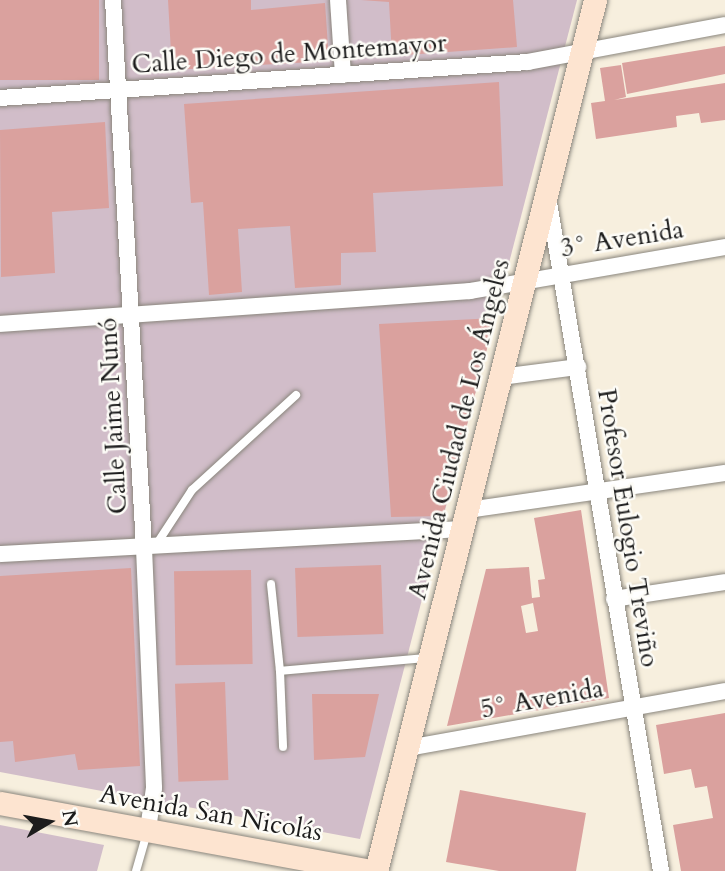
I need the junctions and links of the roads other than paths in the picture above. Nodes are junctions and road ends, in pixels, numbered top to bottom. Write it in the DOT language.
graph roads {
  1 [pos="113,0"];
  2 [pos="338,0"];
  3 [pos="594,0"];
  4 [pos="725,25"];
  5 [pos="581,52"];
  6 [pos="343,75"];
  7 [pos="118,90"];
  8 [pos="0,98"];
  9 [pos="547,191"];
  10 [pos="725,247"];
  11 [pos="564,275"];
  12 [pos="526,278"];
  13 [pos="133,317"];
  14 [pos="0,324"];
  15 [pos="578,367"];
  16 [pos="502,377"];
  17 [pos="296,395"];
  18 [pos="725,472"];
  19 [pos="597,493"];
  20 [pos="466,519"];
  21 [pos="149,548"];
  22 [pos="0,554"];
  23 [pos="725,582"];
  24 [pos="271,584"];
  25 [pos="614,598"];
  26 [pos="430,657"];
  27 [pos="280,671"];
  28 [pos="725,691"];
  29 [pos="630,708"];
  30 [pos="283,747"];
  31 [pos="408,748"];
  32 [pos="0,803"];
  33 [pos="148,829"];
  34 [pos="136,871"];
  35 [pos="374,871"];
  36 [pos="661,871"];
  1 -- 7 [label="street, Calle Jaime Nunó"];
  2 -- 6 [label="street"];
  3 -- 5 [label="street, Avenida Ciudad de Los Ángeles"];
  4 -- 5 [label="street, Calle Diego de Montemayor"];
  5 -- 6 [label="street, Calle Diego de Montemayor"];
  5 -- 9 [label="street, Avenida Ciudad de Los Ángeles"];
  6 -- 7 [label="street, Calle Diego de Montemayor"];
  7 -- 8 [label="street, Calle Diego de Montemayor"];
  7 -- 13 [label="street, Calle Jaime Nunó"];
  9 -- 11 [label="street, Profesor Eulogio Treviño"];
  9 -- 12 [label="street, Avenida Ciudad de Los Ángeles"];
  10 -- 11 [label="street, 3° Avenida"];
  11 -- 12 [label="street, 3° Avenida"];
  11 -- 15 [label="street, Profesor Eulogio Treviño"];
  12 -- 13 [label="street, 3° Avenida"];
  12 -- 16 [label="street, Avenida Ciudad de Los Ángeles"];
  13 -- 14 [label="street, 3° Avenida"];
  13 -- 21 [label="street, Calle Jaime Nunó"];
  15 -- 16 [label="street"];
  15 -- 19 [label="street, Profesor Eulogio Treviño"];
  16 -- 20 [label="street, Avenida Ciudad de Los Ángeles"];
  17 -- 21 [label="lane"];
  18 -- 19 [label="street"];
  19 -- 20 [label="street"];
  19 -- 25 [label="street, Profesor Eulogio Treviño"];
  20 -- 21 [label="street"];
  20 -- 26 [label="street, Avenida Ciudad de Los Ángeles"];
  21 -- 22 [label="street"];
  21 -- 33 [label="street, Calle Jaime Nunó"];
  23 -- 25 [label="street"];
  24 -- 27 [label="lane"];
  25 -- 29 [label="street, Profesor Eulogio Treviño"];
  26 -- 27 [label="lane"];
  26 -- 31 [label="street, Avenida Ciudad de Los Ángeles"];
  27 -- 30 [label="lane"];
  28 -- 29 [label="street, 5° Avenida"];
  29 -- 31 [label="street, 5° Avenida"];
  29 -- 36 [label="street, Profesor Eulogio Treviño"];
  31 -- 35 [label="street, Avenida Ciudad de Los Ángeles"];
  32 -- 33 [label="street, Avenida San Nicolás"];
  33 -- 34 [label="lane"];
  33 -- 35 [label="street, Avenida San Nicolás"];
}
